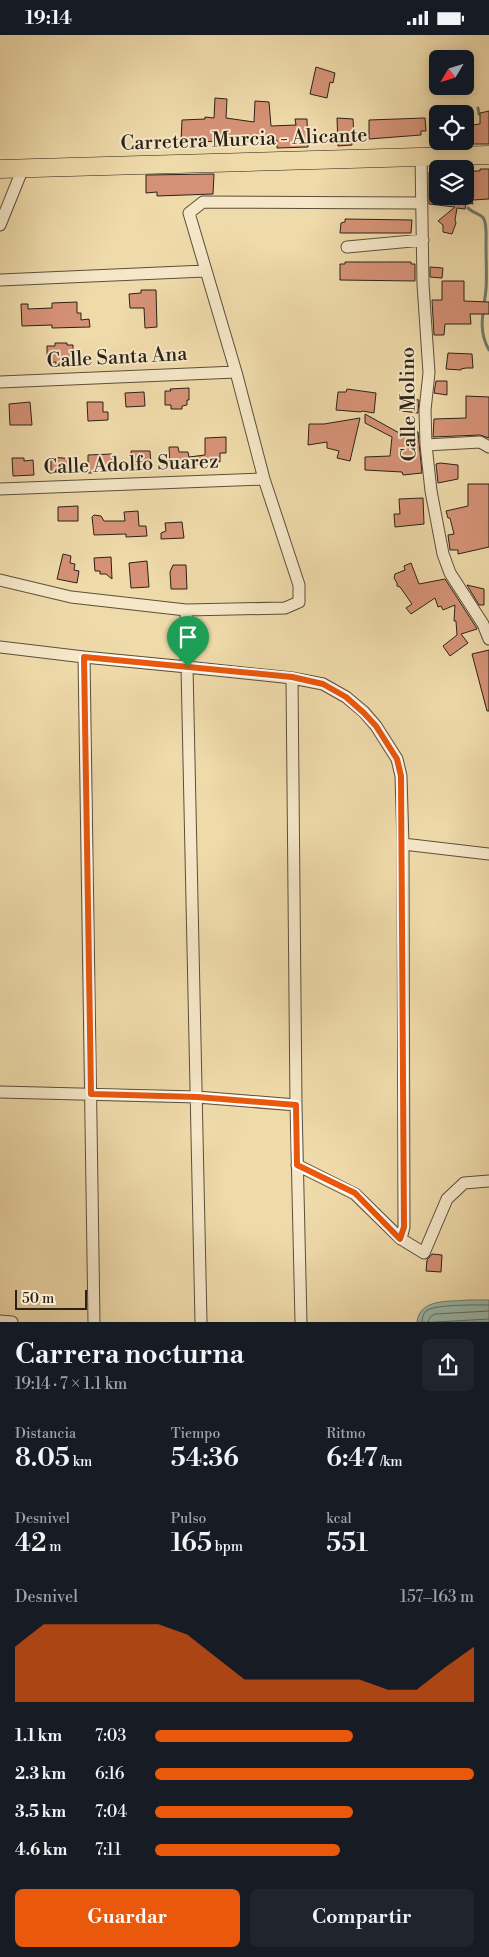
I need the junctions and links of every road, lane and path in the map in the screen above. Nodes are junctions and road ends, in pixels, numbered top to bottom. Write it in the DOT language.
graph roads {
  1 [pos="489,155"];
  2 [pos="421,157"];
  3 [pos="23,168"];
  4 [pos="0,169"];
  5 [pos="422,203"];
  6 [pos="0,225"];
  7 [pos="423,240"];
  8 [pos="347,247"];
  9 [pos="205,271"];
  10 [pos="0,280"];
  11 [pos="236,372"];
  12 [pos="0,383"];
  13 [pos="426,445"];
  14 [pos="489,447"];
  15 [pos="264,479"];
  16 [pos="0,489"];
  17 [pos="0,580"];
  18 [pos="186,610"];
  19 [pos="489,639"];
  20 [pos="0,647"];
  21 [pos="84,657"];
  22 [pos="188,667"];
  23 [pos="292,677"];
  24 [pos="403,844"];
  25 [pos="489,854"];
  26 [pos="0,1092"];
  27 [pos="91,1094"];
  28 [pos="197,1097"];
  29 [pos="296,1105"];
  30 [pos="297,1165"];
  31 [pos="489,1181"];
  32 [pos="400,1239"];
  33 [pos="0,1321"];
  34 [pos="12,1322"];
  35 [pos="94,1322"];
  36 [pos="201,1322"];
  37 [pos="301,1322"];
  1 -- 2 [label="highway, Carretera Murcia - Alicante"];
  2 -- 3 [label="highway, Carretera Murcia - Alicante"];
  2 -- 5 [label="street, Calle Molino"];
  3 -- 4 [label="highway, Carretera Murcia - Alicante"];
  3 -- 6 [label="street"];
  5 -- 7 [label="street, Calle Molino"];
  5 -- 9 [label="street"];
  7 -- 8 [label="street"];
  7 -- 13 [label="street, Calle Molino"];
  9 -- 10 [label="street"];
  9 -- 11 [label="street"];
  11 -- 12 [label="street, Calle Santa Ana"];
  11 -- 15 [label="street"];
  13 -- 14 [label="street"];
  13 -- 19 [label="street, Calle Molino"];
  15 -- 16 [label="street, Calle Adolfo Suarez"];
  15 -- 18 [label="street"];
  17 -- 18 [label="street"];
  18 -- 22 [label="street"];
  20 -- 21 [label="street"];
  21 -- 22 [label="street"];
  21 -- 27 [label="street"];
  22 -- 23 [label="street"];
  22 -- 28 [label="street"];
  23 -- 24 [label="street"];
  23 -- 29 [label="street"];
  24 -- 25 [label="street"];
  24 -- 32 [label="street"];
  26 -- 27 [label="street"];
  27 -- 28 [label="street"];
  27 -- 35 [label="street"];
  28 -- 29 [label="street"];
  28 -- 36 [label="street"];
  29 -- 30 [label="street"];
  30 -- 32 [label="street"];
  30 -- 37 [label="street"];
  31 -- 32 [label="street"];
  33 -- 34 [label="street"];
}
